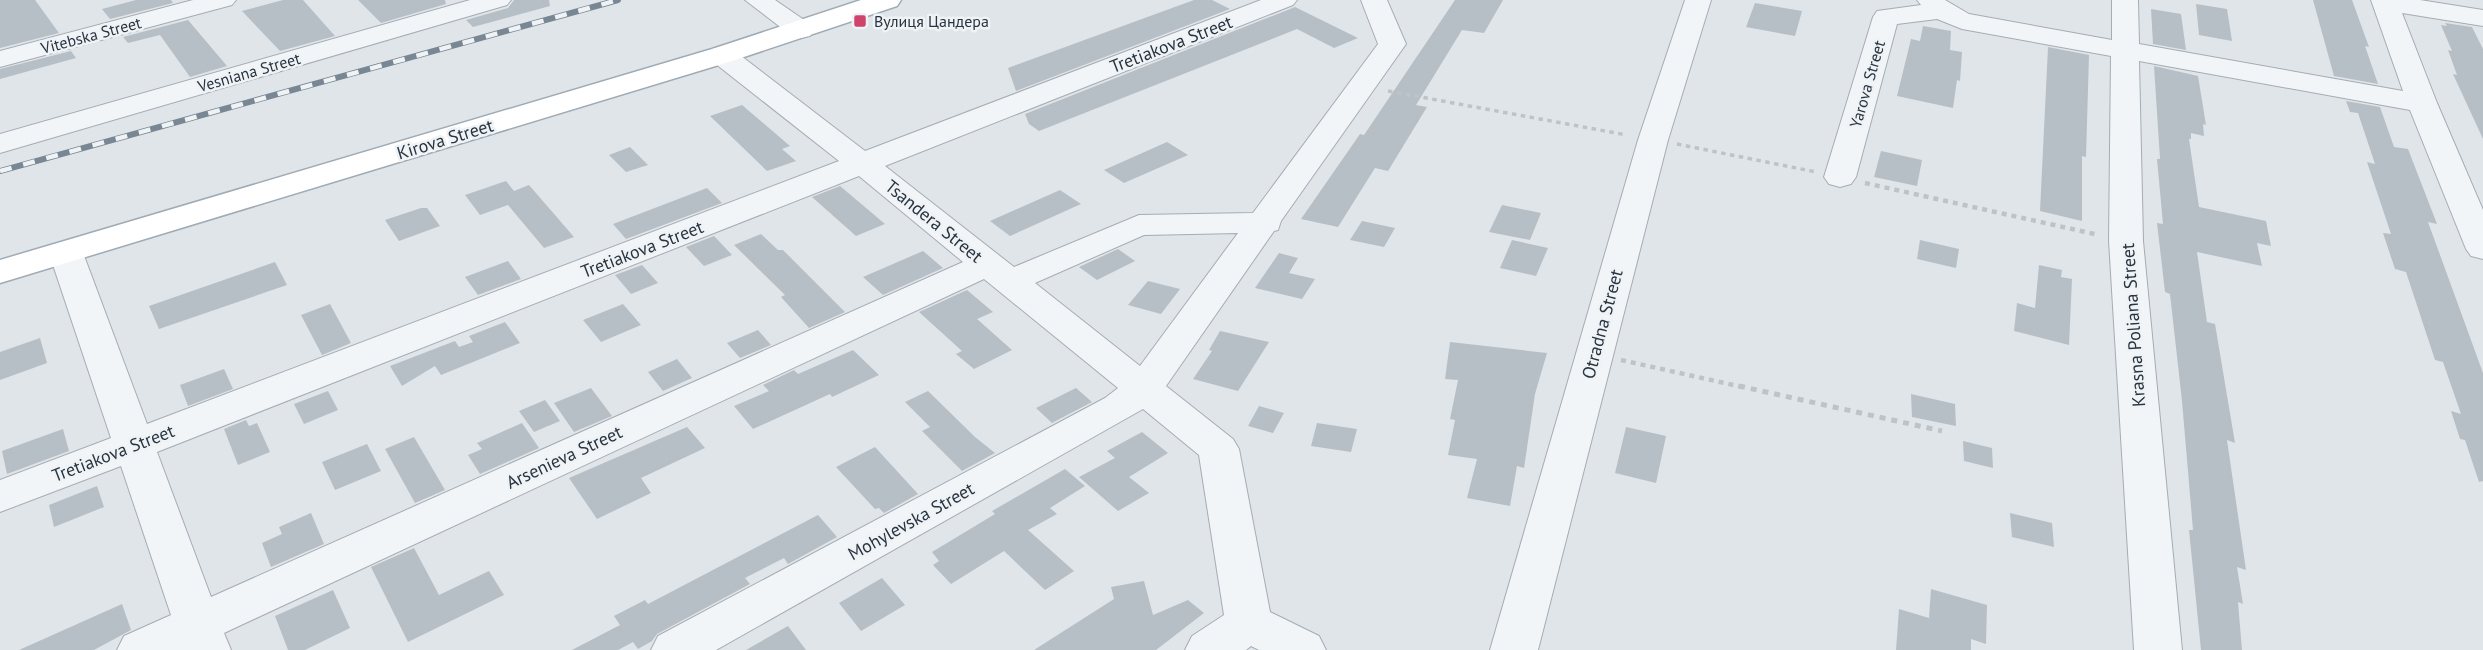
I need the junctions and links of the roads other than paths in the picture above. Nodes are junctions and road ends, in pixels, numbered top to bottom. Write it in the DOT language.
graph roads {
  1 [pos="223,0"];
  2 [pos="498,0"];
  3 [pos="758,0"];
  4 [pos="888,0"];
  5 [pos="1284,0"];
  6 [pos="1374,0"];
  7 [pos="1698,0"];
  8 [pos="2125,0"];
  9 [pos="2384,1"];
  10 [pos="1936,6"];
  11 [pos="2483,18"];
  12 [pos="801,30"];
  13 [pos="2125,50"];
  14 [pos="722,55"];
  15 [pos="0,59"];
  16 [pos="2422,103"];
  17 [pos="0,144"];
  18 [pos="863,164"];
  19 [pos="1840,177"];
  20 [pos="1266,223"];
  21 [pos="2483,249"];
  22 [pos="66,253"];
  23 [pos="0,272"];
  24 [pos="998,273"];
  25 [pos="1144,388"];
  26 [pos="134,445"];
  27 [pos="0,497"];
  28 [pos="1249,623"];
  29 [pos="202,637"];
  30 [pos="141,650"];
  31 [pos="675,650"];
  32 [pos="1209,650"];
  33 [pos="1302,650"];
  34 [pos="1514,650"];
  35 [pos="2158,650"];
  1 -- 15 [label="street, Vitebska Street"];
  2 -- 17 [label="street, Vesniana Street"];
  3 -- 12 [label="street"];
  4 -- 12 [label="main road, Kirova Street"];
  5 -- 18 [label="street, Tretiakova Street"];
  6 -- 20 [label="street"];
  7 -- 34 [label="street, Otradna Street"];
  8 -- 13 [label="street, Krasna Poliana Street"];
  9 -- 11 [label="street"];
  9 -- 16 [label="street"];
  10 -- 13 [label="street"];
  10 -- 19 [label="street, Yarova Street"];
  12 -- 14 [label="main road, Kirova Street"];
  13 -- 16 [label="street"];
  13 -- 35 [label="street, Krasna Poliana Street"];
  14 -- 18 [label="street, Tsandera Street"];
  14 -- 22 [label="main road, Kirova Street"];
  16 -- 21 [label="street"];
  18 -- 24 [label="street, Tsandera Street"];
  18 -- 26 [label="street, Tretiakova Street"];
  20 -- 24 [label="street, Arsenieva Street"];
  20 -- 25 [label="street"];
  22 -- 23 [label="main road, Kirova Street"];
  22 -- 26 [label="street"];
  24 -- 25 [label="street, Tsandera Street"];
  24 -- 29 [label="street, Arsenieva Street"];
  25 -- 28 [label="street, Tsandera Street"];
  25 -- 31 [label="street, Mohylevska Street"];
  26 -- 27 [label="street, Tretiakova Street"];
  26 -- 29 [label="street"];
  28 -- 32 [label="street"];
  28 -- 33 [label="street"];
  29 -- 30 [label="street, Arsenieva Street"];
}
